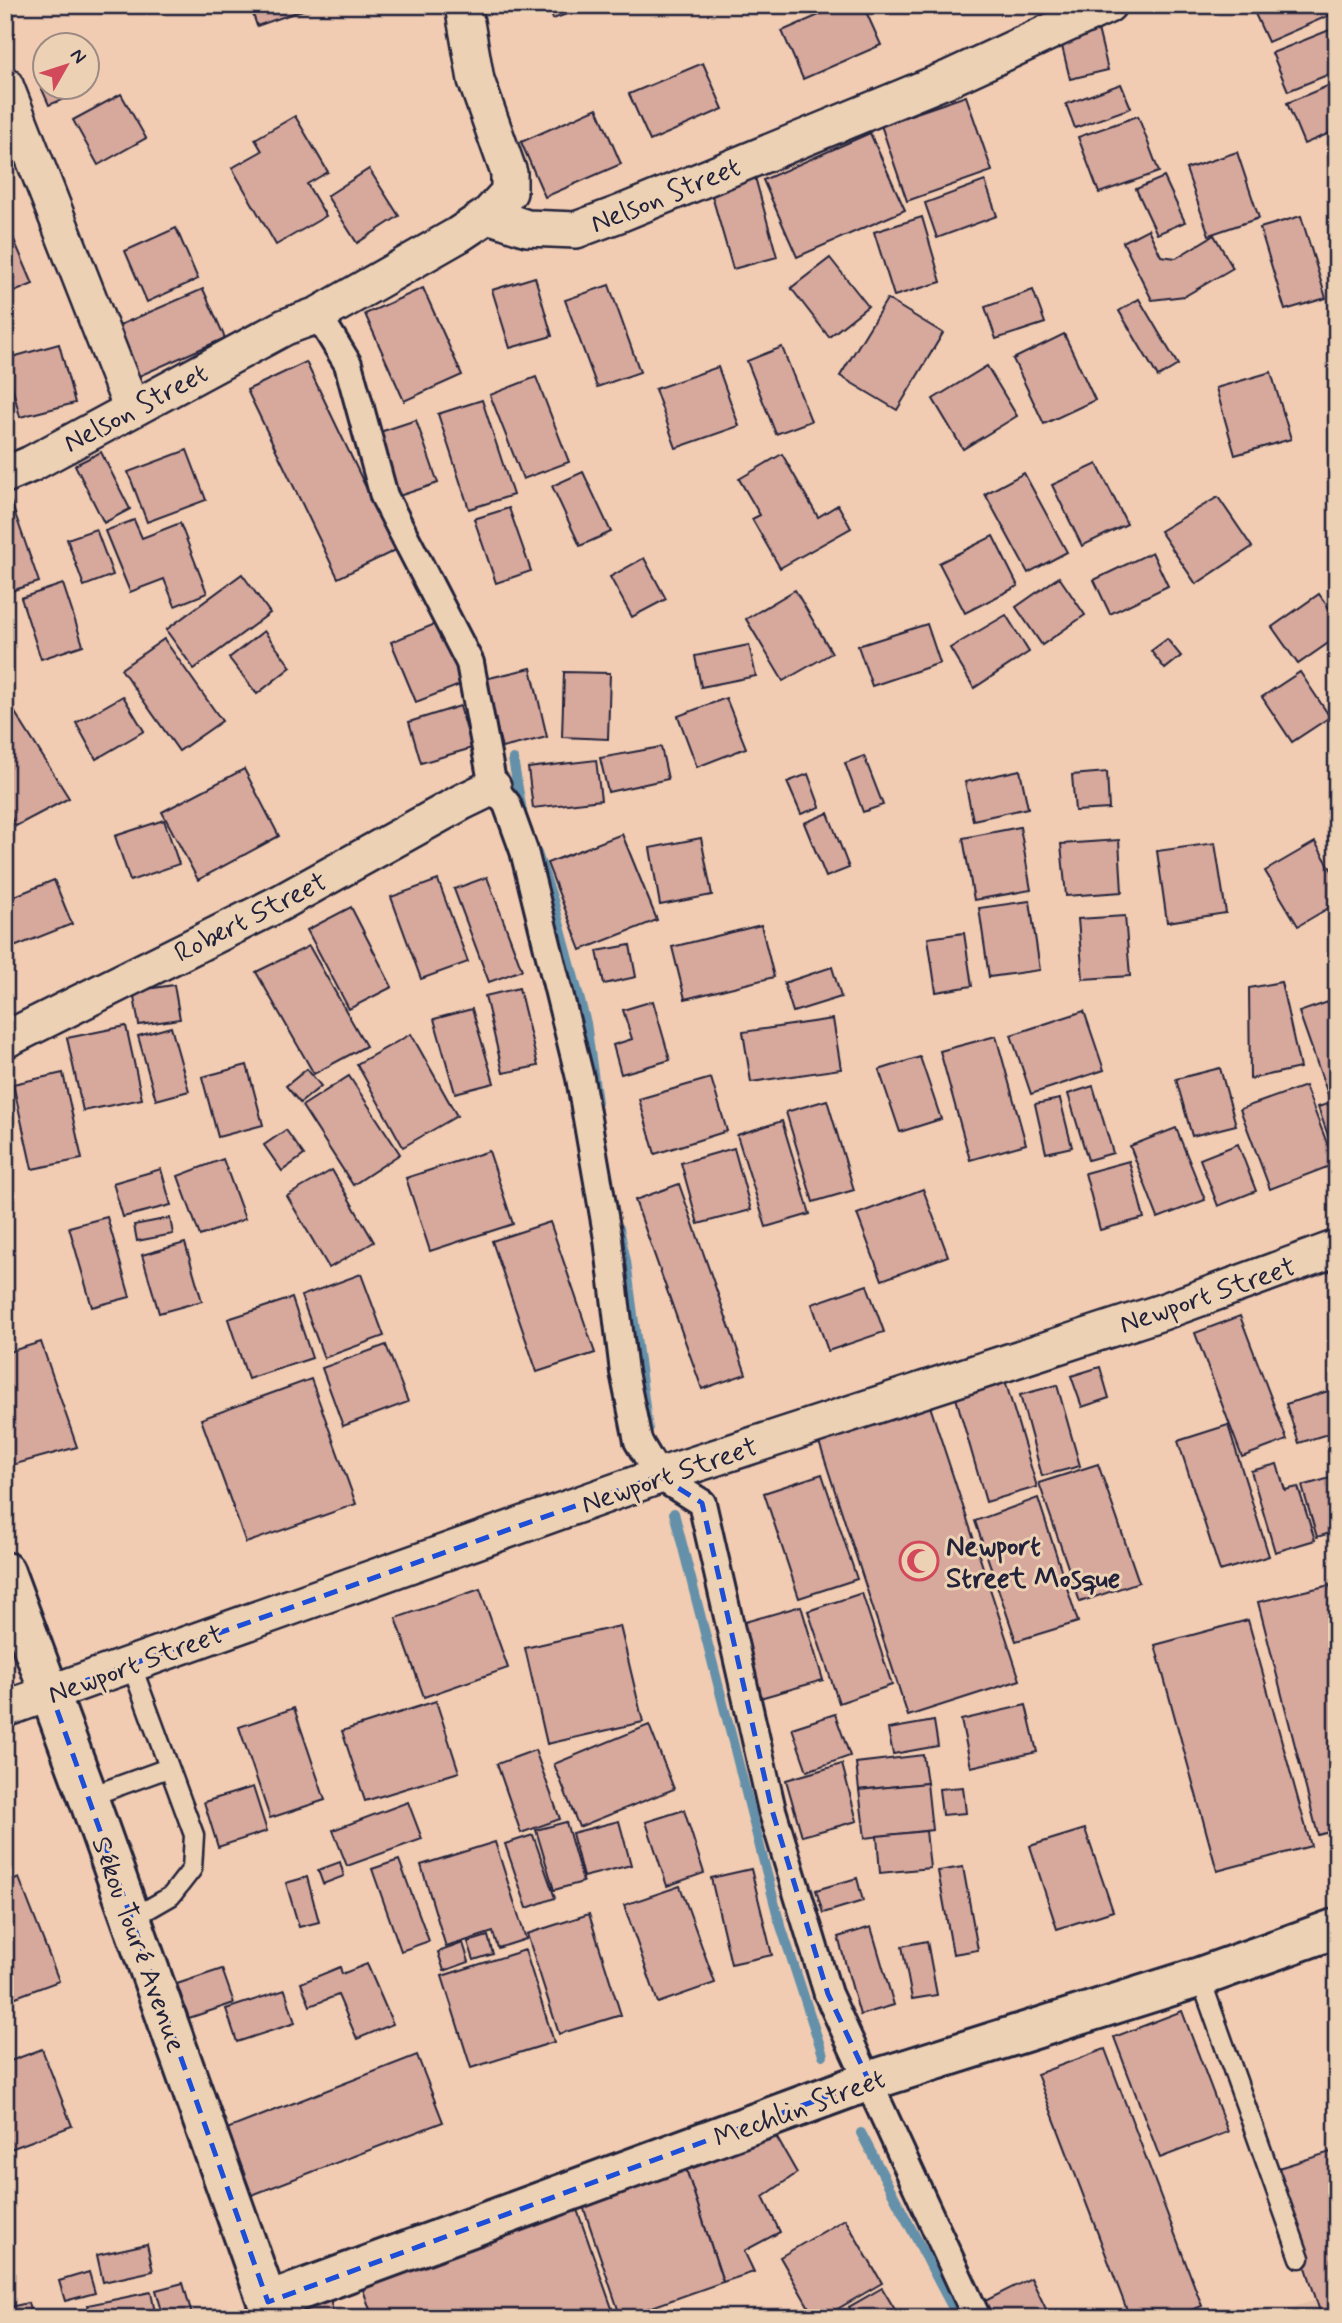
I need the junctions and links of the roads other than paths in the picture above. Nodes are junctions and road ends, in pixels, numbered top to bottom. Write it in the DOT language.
graph roads {
  1 [pos="463,5"];
  2 [pos="1108,5"];
  3 [pos="5,85"];
  4 [pos="488,215"];
  5 [pos="318,315"];
  6 [pos="132,409"];
  7 [pos="5,475"];
  8 [pos="493,787"];
  9 [pos="5,1040"];
  10 [pos="1337,1248"];
  11 [pos="659,1476"];
  12 [pos="5,1572"];
  13 [pos="131,1664"];
  14 [pos="51,1693"];
  15 [pos="5,1709"];
  16 [pos="168,1768"];
  17 [pos="88,1797"];
  18 [pos="131,1920"];
  19 [pos="1337,1928"];
  20 [pos="1200,1977"];
  21 [pos="870,2081"];
  22 [pos="1300,2258"];
  23 [pos="270,2310"];
  24 [pos="977,2318"];
  1 -- 4 [label="street"];
  2 -- 4 [label="street, Nelson Street"];
  3 -- 6 [label="street"];
  4 -- 5 [label="street, Nelson Street"];
  5 -- 6 [label="street, Nelson Street"];
  5 -- 8 [label="street"];
  6 -- 7 [label="street, Nelson Street"];
  8 -- 9 [label="street, Robert Street"];
  8 -- 11 [label="street"];
  10 -- 11 [label="street, Newport Street"];
  11 -- 13 [label="street, Newport Street"];
  11 -- 21 [label="street"];
  12 -- 14 [label="street, Sékou Touré Avenue"];
  13 -- 14 [label="street, Newport Street"];
  13 -- 16 [label="lane"];
  14 -- 15 [label="street, Newport Street"];
  14 -- 17 [label="street, Sékou Touré Avenue"];
  16 -- 17 [label="lane"];
  16 -- 18 [label="lane"];
  17 -- 18 [label="street, Sékou Touré Avenue"];
  18 -- 23 [label="street, Sékou Touré Avenue"];
  19 -- 20 [label="street, Mechlin Street"];
  20 -- 21 [label="street, Mechlin Street"];
  20 -- 22 [label="lane"];
  21 -- 23 [label="street, Mechlin Street"];
  21 -- 24 [label="street"];
}
